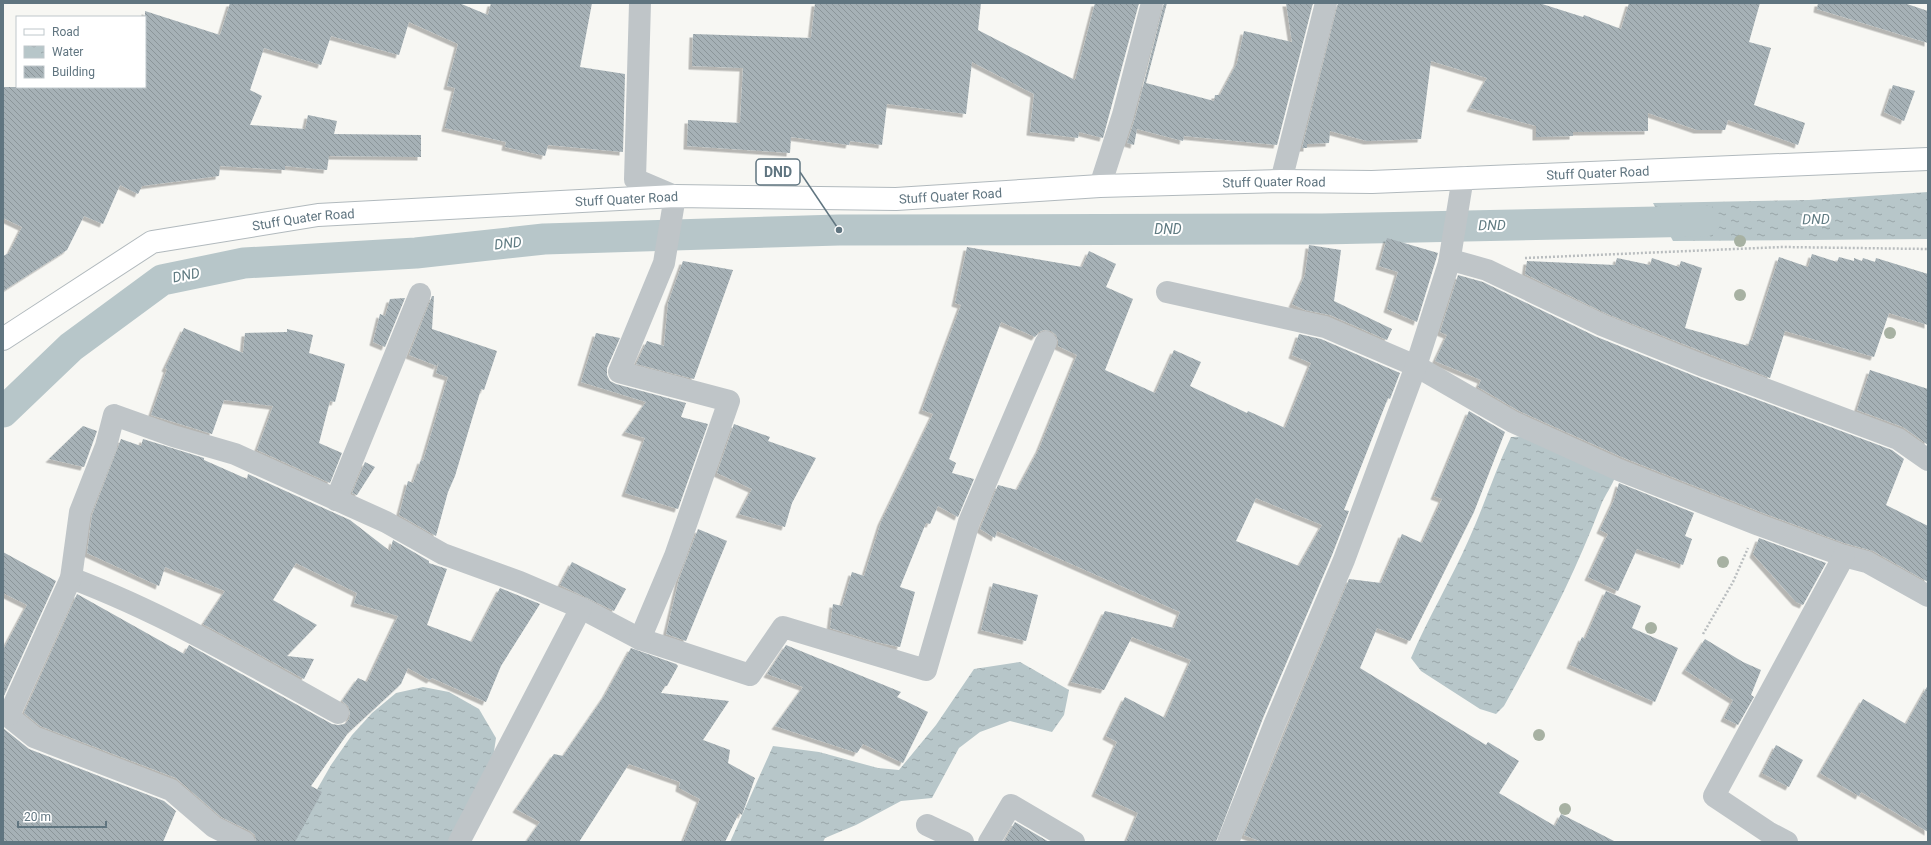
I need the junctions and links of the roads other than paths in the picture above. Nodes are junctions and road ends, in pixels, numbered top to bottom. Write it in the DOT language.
graph roads {
  1 [pos="640,3"];
  2 [pos="1152,3"];
  3 [pos="1326,3"];
  4 [pos="1928,159"];
  5 [pos="1463,177"];
  6 [pos="1281,182"];
  7 [pos="1100,186"];
  8 [pos="674,197"];
  9 [pos="1449,263"];
  10 [pos="1167,292"];
  11 [pos="420,294"];
  12 [pos="3,339"];
  13 [pos="1046,342"];
  14 [pos="1416,366"];
  15 [pos="1928,460"];
  16 [pos="336,500"];
  17 [pos="1844,556"];
  18 [pos="71,578"];
  19 [pos="1928,596"];
  20 [pos="581,608"];
  21 [pos="640,639"];
  22 [pos="338,713"];
  23 [pos="6,714"];
  24 [pos="927,825"];
  25 [pos="244,842"];
  26 [pos="459,842"];
  27 [pos="963,842"];
  28 [pos="989,842"];
  29 [pos="1074,842"];
  30 [pos="1228,842"];
  31 [pos="1787,842"];
  1 -- 8 [label="street"];
  2 -- 7 [label="street"];
  3 -- 6 [label="street"];
  4 -- 5 [label="street, Stuff Quater Road"];
  5 -- 6 [label="street, Stuff Quater Road"];
  5 -- 9 [label="street"];
  6 -- 7 [label="street, Stuff Quater Road"];
  7 -- 8 [label="street, Stuff Quater Road"];
  8 -- 12 [label="street, Stuff Quater Road"];
  8 -- 21 [label="street"];
  9 -- 14 [label="street"];
  9 -- 15 [label="street"];
  10 -- 14 [label="street"];
  11 -- 16 [label="street"];
  13 -- 21 [label="street"];
  14 -- 17 [label="street"];
  14 -- 30 [label="street"];
  16 -- 18 [label="street"];
  16 -- 20 [label="street"];
  17 -- 19 [label="street"];
  17 -- 31 [label="street"];
  18 -- 22 [label="street"];
  18 -- 23 [label="street"];
  20 -- 21 [label="street"];
  20 -- 26 [label="street"];
  23 -- 25 [label="street"];
  24 -- 27 [label="street"];
  28 -- 29 [label="street"];
}
